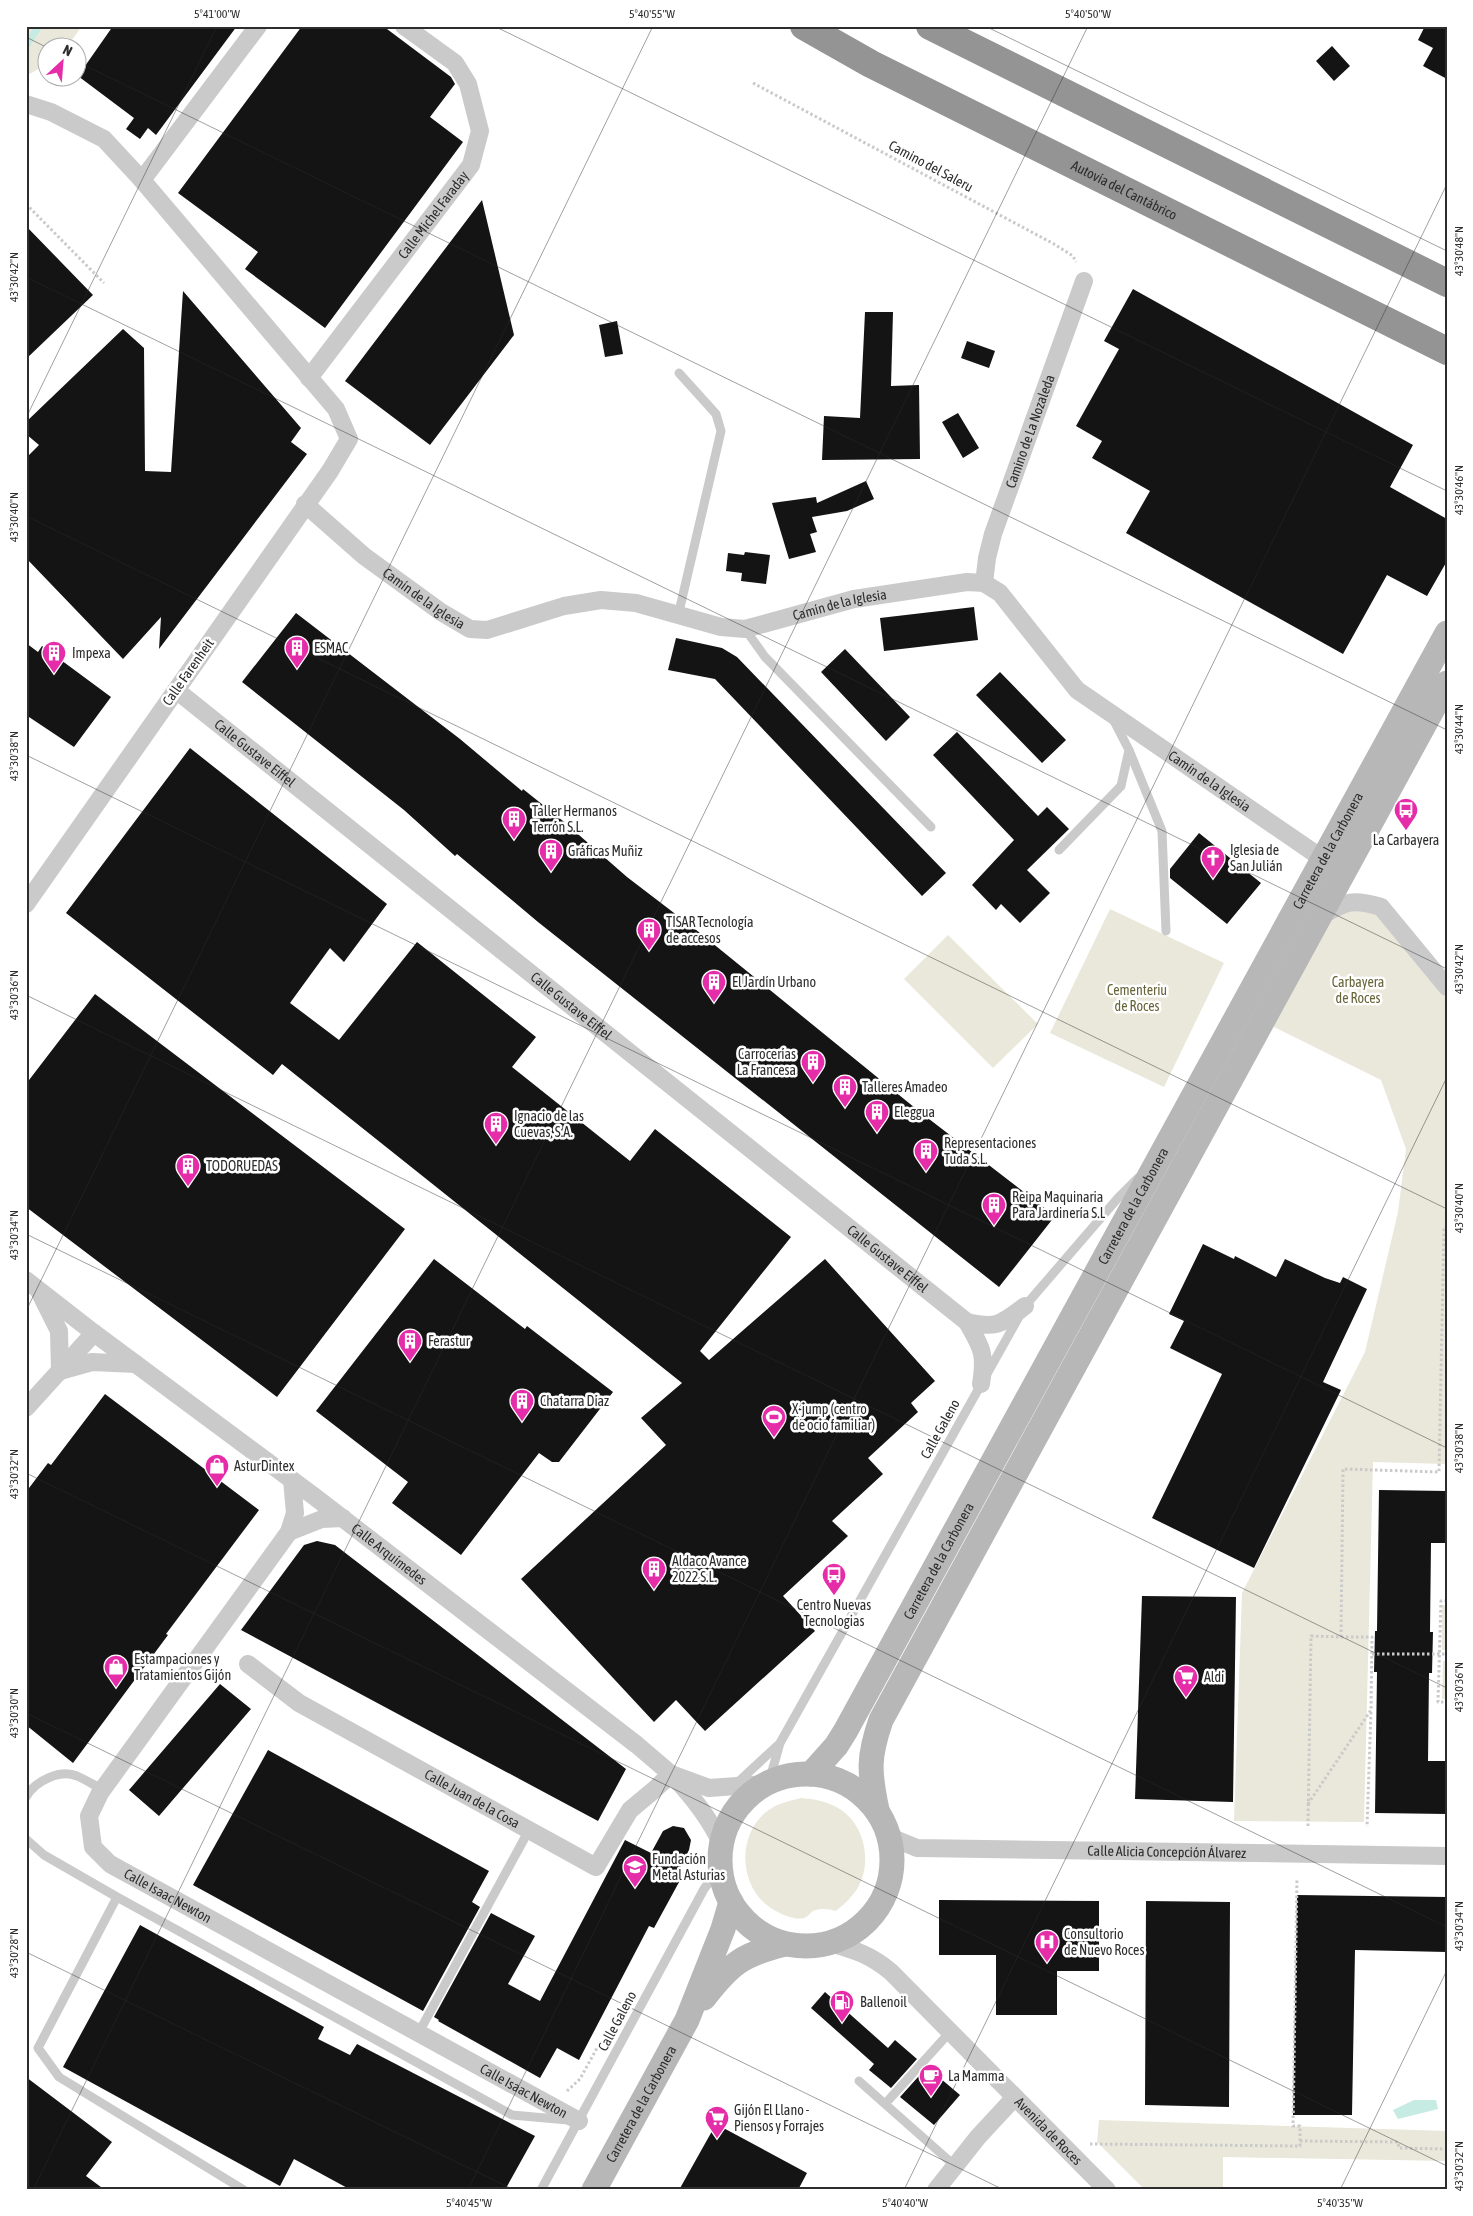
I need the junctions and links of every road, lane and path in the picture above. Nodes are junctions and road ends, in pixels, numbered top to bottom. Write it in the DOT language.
graph roads {
  1 [pos="258,26"];
  2 [pos="404,26"];
  3 [pos="790,26"];
  4 [pos="804,26"];
  5 [pos="930,26"];
  6 [pos="871,64"];
  7 [pos="753,83"];
  8 [pos="26,104"];
  9 [pos="142,180"];
  10 [pos="26,204"];
  11 [pos="1084,281"];
  12 [pos="104,283"];
  13 [pos="1447,283"];
  14 [pos="1447,351"];
  15 [pos="678,373"];
  16 [pos="309,378"];
  17 [pos="305,504"];
  18 [pos="984,583"];
  19 [pos="678,616"];
  20 [pos="745,629"];
  21 [pos="1447,633"];
  22 [pos="1447,683"];
  23 [pos="176,690"];
  24 [pos="1111,714"];
  25 [pos="1129,750"];
  26 [pos="931,827"];
  27 [pos="1059,850"];
  28 [pos="1323,859"];
  29 [pos="26,904"];
  30 [pos="1318,917"];
  31 [pos="1166,931"];
  32 [pos="1447,987"];
  33 [pos="1161,1155"];
  34 [pos="1447,1227"];
  35 [pos="32,1284"];
  36 [pos="1025,1306"];
  37 [pos="967,1322"];
  38 [pos="94,1333"];
  39 [pos="136,1364"];
  40 [pos="60,1371"];
  41 [pos="981,1384"];
  42 [pos="26,1408"];
  43 [pos="292,1480"];
  44 [pos="343,1518"];
  45 [pos="289,1532"];
  46 [pos="1447,1601"];
  47 [pos="1341,1637"];
  48 [pos="1372,1654"];
  49 [pos="1440,1654"];
  50 [pos="1447,1654"];
  51 [pos="248,1664"];
  52 [pos="1447,1702"];
  53 [pos="1371,1710"];
  54 [pos="780,1744"];
  55 [pos="671,1774"];
  56 [pos="811,1774"];
  57 [pos="767,1783"];
  58 [pos="734,1786"];
  59 [pos="102,1789"];
  60 [pos="26,1797"];
  61 [pos="1308,1805"];
  62 [pos="877,1810"];
  63 [pos="1308,1826"];
  64 [pos="1367,1827"];
  65 [pos="528,1830"];
  66 [pos="890,1837"];
  67 [pos="26,1839"];
  68 [pos="720,1855"];
  69 [pos="1447,1856"];
  70 [pos="1297,1878"];
  71 [pos="117,1897"];
  72 [pos="731,1902"];
  73 [pos="830,1943"];
  74 [pos="785,1944"];
  75 [pos="687,2020"];
  76 [pos="950,2032"];
  77 [pos="418,2034"];
  78 [pos="602,2040"];
  79 [pos="859,2081"];
  80 [pos="564,2092"];
  81 [pos="1015,2097"];
  82 [pos="885,2104"];
  83 [pos="578,2121"];
  84 [pos="1300,2141"];
  85 [pos="1086,2144"];
  86 [pos="1447,2149"];
  87 [pos="954,2165"];
  88 [pos="244,2190"];
  89 [pos="541,2190"];
  90 [pos="594,2190"];
  91 [pos="936,2190"];
  92 [pos="1107,2190"];
  1 -- 9 [label="street"];
  2 -- 16 [label="street, Calle Michel Faraday"];
  3 -- 6 [label="highway"];
  4 -- 6 [label="highway, Autovía del Cantábrico"];
  5 -- 13 [label="highway"];
  6 -- 14 [label="highway, Autovía del Cantábrico"];
  7 -- 11 [label="path, Camino del Saleru"];
  8 -- 9 [label="street"];
  9 -- 16 [label="street"];
  10 -- 12 [label="path"];
  11 -- 18 [label="street, Camino de La Nozaleda"];
  15 -- 19 [label="lane"];
  16 -- 17 [label="street, Calle Farenheit"];
  17 -- 19 [label="street, Camín de la Iglesia"];
  17 -- 23 [label="street, Calle Farenheit"];
  18 -- 20 [label="street, Camín de la Iglesia"];
  18 -- 24 [label="street, Camín de la Iglesia"];
  19 -- 20 [label="street, Camín de la Iglesia"];
  20 -- 26 [label="lane"];
  21 -- 28 [label="street, Carretera de la Carbonera"];
  22 -- 30 [label="street, Carretera de la Carbonera"];
  23 -- 29 [label="street, Calle Farenheit"];
  23 -- 37 [label="street, Calle Gustave Eiffel"];
  24 -- 25 [label="lane"];
  24 -- 28 [label="street, Camín de la Iglesia"];
  25 -- 27 [label="lane"];
  25 -- 31 [label="lane"];
  28 -- 33 [label="street, Carretera de la Carbonera"];
  30 -- 32 [label="street"];
  30 -- 62 [label="street, Carretera de la Carbonera"];
  33 -- 36 [label="lane, Calle Galeno"];
  33 -- 56 [label="street, Carretera de la Carbonera"];
  34 -- 47 [label="path"];
  35 -- 38 [label="street, Calle Arquímedes"];
  35 -- 40 [label="street"];
  36 -- 37 [label="street"];
  36 -- 41 [label="lane, Calle Galeno"];
  37 -- 41 [label="street, Calle Gustave Eiffel"];
  38 -- 39 [label="street, Calle Arquímedes"];
  38 -- 40 [label="street"];
  39 -- 40 [label="street"];
  39 -- 43 [label="street, Calle Arquímedes"];
  40 -- 42 [label="street"];
  41 -- 54 [label="lane, Calle Galeno"];
  43 -- 44 [label="street, Calle Arquímedes"];
  43 -- 45 [label="street, Calle Isaac Newton"];
  44 -- 45 [label="street"];
  44 -- 55 [label="street, Calle Arquímedes"];
  45 -- 59 [label="street, Calle Isaac Newton"];
  46 -- 49 [label="path"];
  47 -- 48 [label="path"];
  47 -- 61 [label="path"];
  48 -- 49 [label="path"];
  48 -- 53 [label="path"];
  49 -- 50 [label="path"];
  49 -- 52 [label="path"];
  51 -- 65 [label="street, Calle Juan de la Cosa"];
  53 -- 61 [label="path"];
  53 -- 64 [label="path"];
  54 -- 57 [label="lane, Calle Galeno"];
  54 -- 58 [label="lane, Calle Galeno"];
  55 -- 58 [label="street, Calle Arquímedes"];
  55 -- 65 [label="street, Calle Juan de la Cosa"];
  55 -- 68 [label="street"];
  56 -- 57 [label="street"];
  56 -- 62 [label="street"];
  57 -- 58 [label="street, Calle Arquímedes"];
  57 -- 68 [label="street"];
  59 -- 60 [label="lane"];
  59 -- 77 [label="street, Calle Isaac Newton"];
  61 -- 63 [label="path"];
  62 -- 66 [label="street"];
  65 -- 77 [label="lane"];
  66 -- 69 [label="street, Calle Alicia Concepción Álvarez"];
  66 -- 73 [label="street"];
  67 -- 71 [label="lane"];
  68 -- 72 [label="street"];
  68 -- 83 [label="lane, Calle Galeno"];
  70 -- 84 [label="path"];
  71 -- 83 [label="lane"];
  71 -- 88 [label="lane"];
  72 -- 74 [label="street"];
  72 -- 75 [label="street"];
  73 -- 74 [label="street"];
  73 -- 76 [label="street, Avenida de Roces"];
  74 -- 75 [label="street"];
  75 -- 90 [label="street, Carretera de la Carbonera"];
  76 -- 81 [label="street, Avenida de Roces"];
  76 -- 82 [label="lane"];
  77 -- 83 [label="street, Calle Isaac Newton"];
  78 -- 80 [label="path"];
  79 -- 82 [label="lane"];
  81 -- 87 [label="street"];
  81 -- 92 [label="street, Avenida de Roces"];
  82 -- 87 [label="lane"];
  83 -- 89 [label="lane, Calle Galeno"];
  84 -- 85 [label="path"];
  84 -- 86 [label="path"];
  87 -- 91 [label="street"];
}
